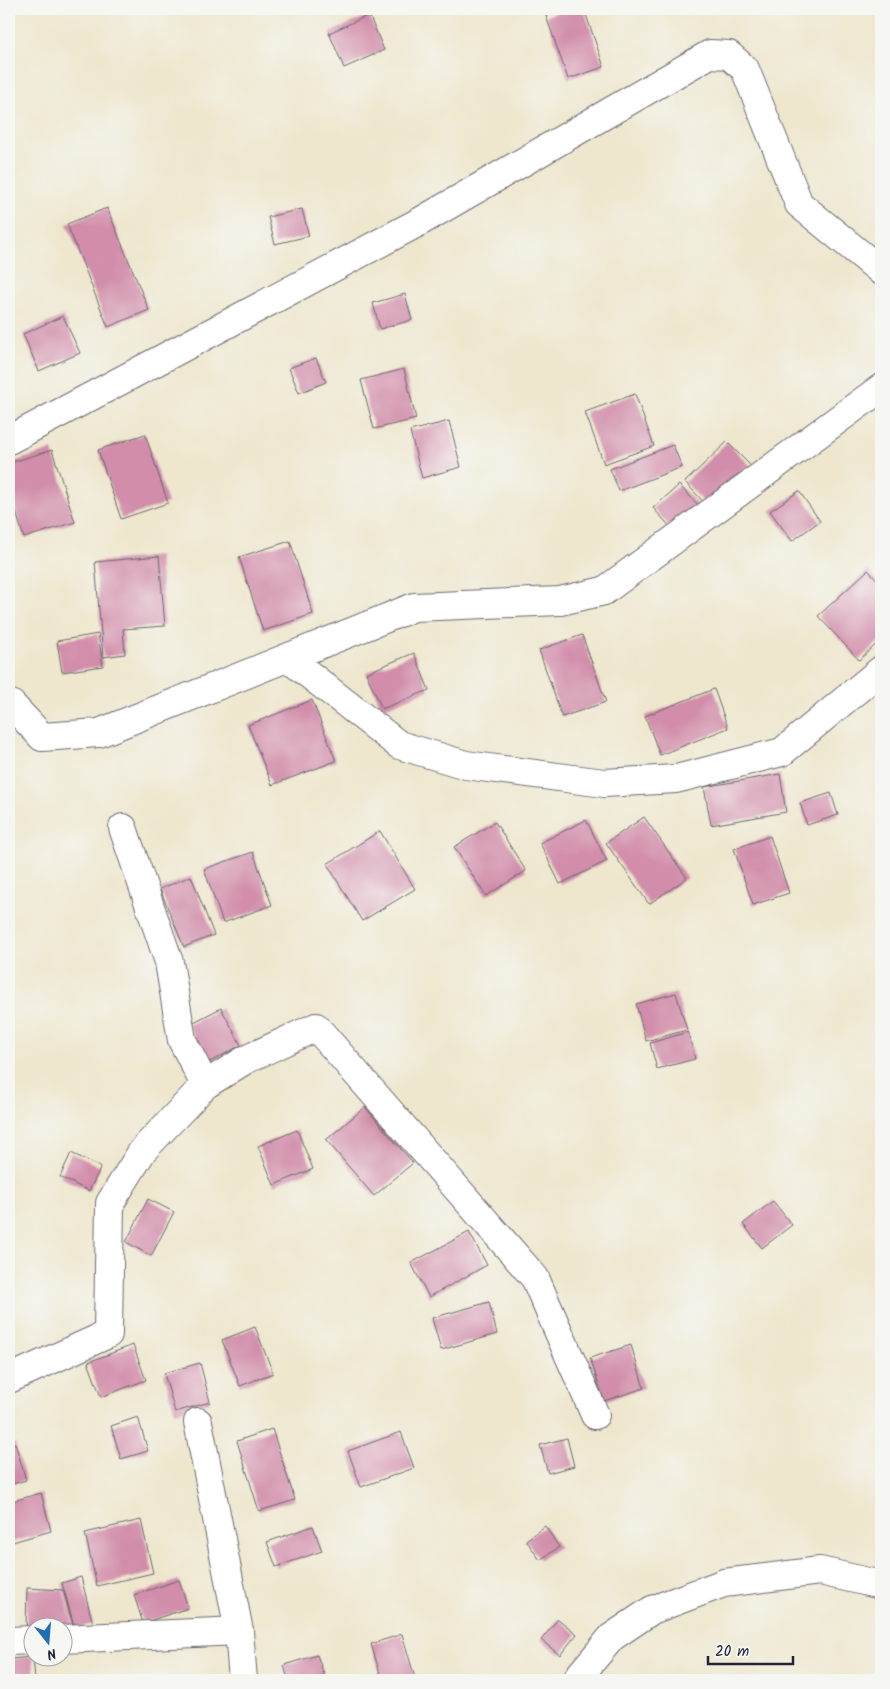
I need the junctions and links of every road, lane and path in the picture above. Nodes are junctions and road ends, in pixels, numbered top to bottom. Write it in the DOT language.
graph roads {
  1 [pos="881,271"];
  2 [pos="881,388"];
  3 [pos="9,440"];
  4 [pos="288,658"];
  5 [pos="881,670"];
  6 [pos="9,703"];
  7 [pos="123,828"];
  8 [pos="205,1085"];
  9 [pos="9,1380"];
  10 [pos="595,1415"];
  11 [pos="198,1422"];
  12 [pos="881,1585"];
  13 [pos="239,1630"];
  14 [pos="72,1638"];
  15 [pos="22,1640"];
  16 [pos="9,1641"];
  17 [pos="243,1680"];
  18 [pos="578,1680"];
  1 -- 3 [label="street"];
  2 -- 4 [label="street"];
  4 -- 5 [label="street"];
  4 -- 6 [label="street"];
  7 -- 8 [label="street"];
  8 -- 9 [label="street"];
  8 -- 10 [label="street"];
  11 -- 13 [label="street"];
  12 -- 18 [label="street"];
  13 -- 14 [label="street"];
  13 -- 17 [label="street"];
  15 -- 16 [label="street"];
}
